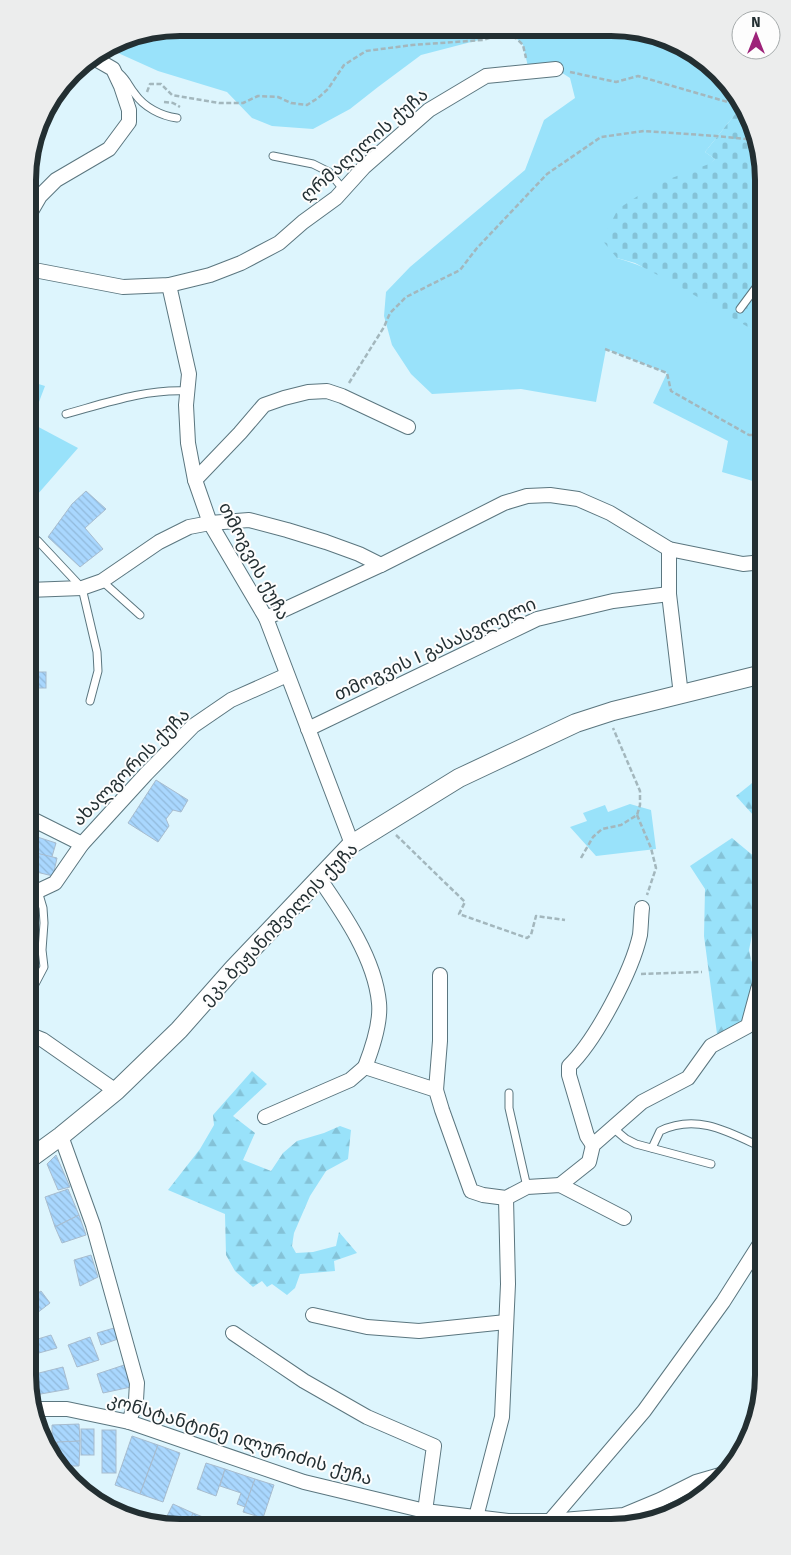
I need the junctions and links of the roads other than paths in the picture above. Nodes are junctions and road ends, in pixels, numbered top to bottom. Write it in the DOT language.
graph roads {
  1 [pos="99,61"];
  2 [pos="556,69"];
  3 [pos="113,70"];
  4 [pos="177,118"];
  5 [pos="273,156"];
  6 [pos="343,189"];
  7 [pos="37,201"];
  8 [pos="37,271"];
  9 [pos="169,286"];
  10 [pos="755,289"];
  11 [pos="740,308"];
  12 [pos="187,391"];
  13 [pos="66,414"];
  14 [pos="408,427"];
  15 [pos="195,480"];
  16 [pos="210,523"];
  17 [pos="37,540"];
  18 [pos="668,549"];
  19 [pos="755,563"];
  20 [pos="381,565"];
  21 [pos="102,582"];
  22 [pos="82,588"];
  23 [pos="37,590"];
  24 [pos="668,594"];
  25 [pos="140,614"];
  26 [pos="266,618"];
  27 [pos="287,675"];
  28 [pos="755,676"];
  29 [pos="680,696"];
  30 [pos="90,701"];
  31 [pos="308,729"];
  32 [pos="36,821"];
  33 [pos="82,844"];
  34 [pos="352,844"];
  35 [pos="320,878"];
  36 [pos="36,888"];
  37 [pos="36,895"];
  38 [pos="642,908"];
  39 [pos="440,975"];
  40 [pos="36,982"];
  41 [pos="754,1003"];
  42 [pos="36,1037"];
  43 [pos="366,1067"];
  44 [pos="436,1090"];
  45 [pos="116,1091"];
  46 [pos="509,1093"];
  47 [pos="265,1117"];
  48 [pos="613,1128"];
  49 [pos="62,1136"];
  50 [pos="754,1144"];
  51 [pos="594,1145"];
  52 [pos="652,1148"];
  53 [pos="36,1154"];
  54 [pos="711,1164"];
  55 [pos="560,1185"];
  56 [pos="527,1187"];
  57 [pos="506,1198"];
  58 [pos="624,1218"];
  59 [pos="754,1253"];
  60 [pos="312,1315"];
  61 [pos="506,1322"];
  62 [pos="233,1332"];
  63 [pos="41,1409"];
  64 [pos="129,1422"];
  65 [pos="713,1477"];
  66 [pos="425,1511"];
  67 [pos="476,1517"];
  68 [pos="492,1519"];
  69 [pos="553,1519"];
  70 [pos="582,1519"];
  1 -- 3 [label="street"];
  2 -- 6 [label="street, ღრმაღელის ქუჩა"];
  3 -- 4 [label="lane"];
  3 -- 7 [label="street"];
  5 -- 6 [label="lane"];
  6 -- 9 [label="street, ღრმაღელის ქუჩა"];
  8 -- 9 [label="street, ღრმაღელის ქუჩა"];
  9 -- 12 [label="street, თმოგვის ქუჩა"];
  10 -- 11 [label="lane"];
  12 -- 13 [label="lane"];
  12 -- 15 [label="street, თმოგვის ქუჩა"];
  14 -- 15 [label="street"];
  15 -- 16 [label="street, თმოგვის ქუჩა"];
  16 -- 20 [label="street"];
  16 -- 21 [label="street"];
  16 -- 26 [label="street, თმოგვის ქუჩა"];
  17 -- 22 [label="lane"];
  18 -- 19 [label="street"];
  18 -- 20 [label="street"];
  18 -- 24 [label="street"];
  20 -- 26 [label="street"];
  21 -- 22 [label="street"];
  21 -- 25 [label="lane"];
  22 -- 23 [label="street"];
  22 -- 30 [label="lane"];
  24 -- 29 [label="street"];
  24 -- 31 [label="street, თმოგვის I გასასვლელი"];
  26 -- 27 [label="street, თმოგვის ქუჩა"];
  27 -- 31 [label="street, თმოგვის ქუჩა"];
  27 -- 33 [label="street, ახალგორის ქუჩა"];
  28 -- 29 [label="street, ეკა ბეჟანიშვილის ქუჩა"];
  29 -- 34 [label="street, ეკა ბეჟანიშვილის ქუჩა"];
  31 -- 34 [label="street, თმოგვის ქუჩა"];
  32 -- 33 [label="street, ახალგორის ქუჩა"];
  33 -- 36 [label="street"];
  34 -- 35 [label="street, ეკა ბეჟანიშვილის ქუჩა"];
  35 -- 43 [label="street"];
  35 -- 45 [label="street, ეკა ბეჟანიშვილის ქუჩა"];
  37 -- 40 [label="lane"];
  38 -- 51 [label="street"];
  39 -- 44 [label="street"];
  41 -- 48 [label="street"];
  42 -- 45 [label="street"];
  43 -- 44 [label="street"];
  43 -- 47 [label="street"];
  44 -- 57 [label="street"];
  45 -- 49 [label="street, ეკა ბეჟანიშვილის ქუჩა"];
  46 -- 56 [label="lane"];
  48 -- 51 [label="street"];
  48 -- 52 [label="lane"];
  49 -- 53 [label="street, ეკა ბეჟანიშვილის ქუჩა"];
  49 -- 64 [label="street"];
  50 -- 52 [label="lane"];
  51 -- 55 [label="street"];
  52 -- 54 [label="lane"];
  55 -- 56 [label="street"];
  55 -- 58 [label="street"];
  56 -- 57 [label="street"];
  57 -- 61 [label="street"];
  59 -- 69 [label="street"];
  60 -- 61 [label="street"];
  61 -- 67 [label="street"];
  62 -- 66 [label="street"];
  63 -- 64 [label="street, კონსტანტინე ილურიძის ქუჩა"];
  64 -- 66 [label="street, კონსტანტინე ილურიძის ქუჩა"];
  65 -- 70 [label="street, კონსტანტინე ილურიძის ქუჩა"];
  66 -- 67 [label="street, კონსტანტინე ილურიძის ქუჩა"];
  67 -- 68 [label="street, კონსტანტინე ილურიძის ქუჩა"];
}
